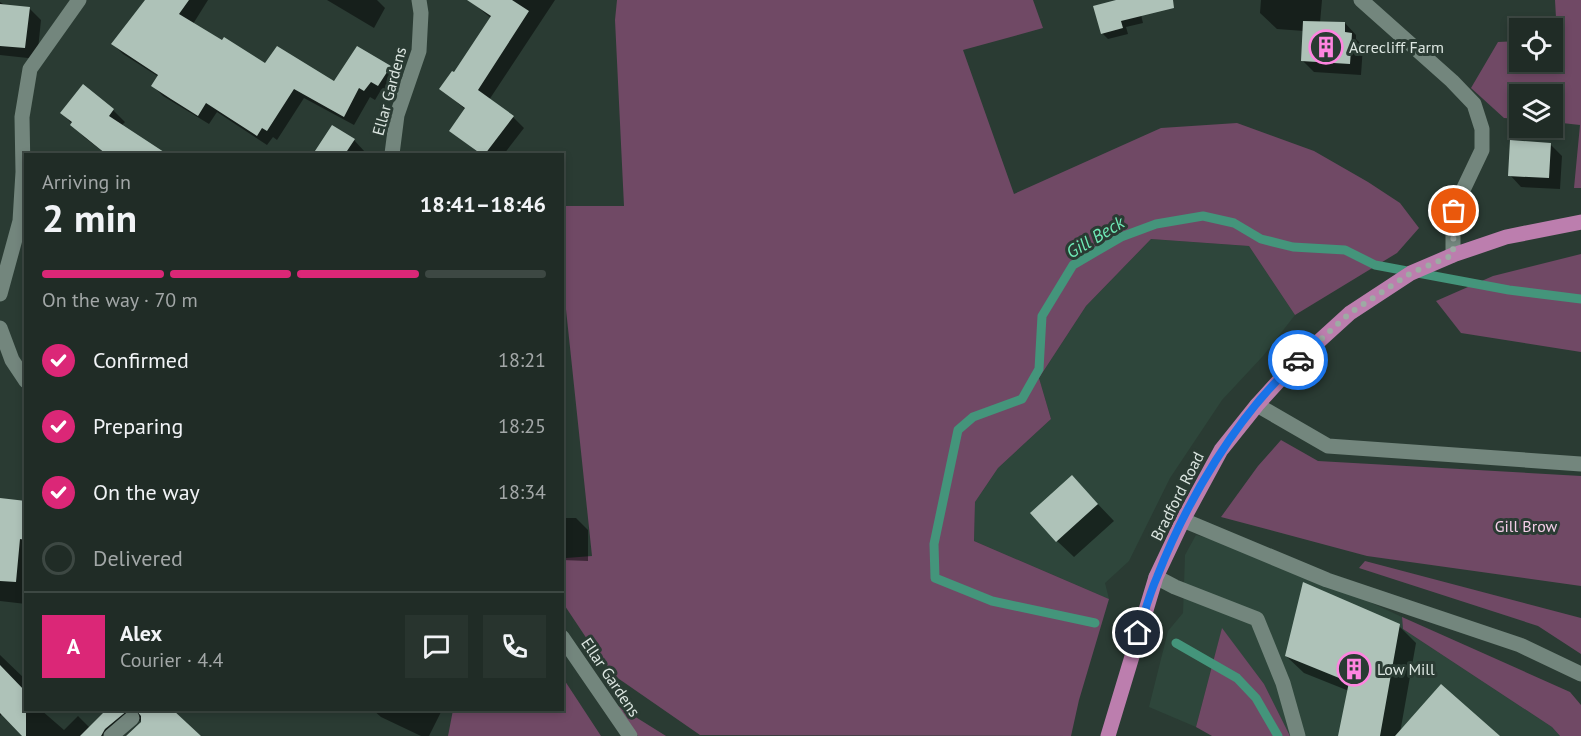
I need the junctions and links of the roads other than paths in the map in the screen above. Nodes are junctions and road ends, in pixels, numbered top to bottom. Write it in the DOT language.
graph roads {
  1 [pos="419,0"];
  2 [pos="1361,0"];
  3 [pos="72,3"];
  4 [pos="392,153"];
  5 [pos="1581,222"];
  6 [pos="1453,255"];
  7 [pos="0,294"];
  8 [pos="0,328"];
  9 [pos="24,378"];
  10 [pos="1257,405"];
  11 [pos="1581,464"];
  12 [pos="1183,520"];
  13 [pos="1156,577"];
  14 [pos="564,641"];
  15 [pos="1581,674"];
  16 [pos="132,718"];
  17 [pos="111,736"];
  18 [pos="630,736"];
  19 [pos="1108,736"];
  20 [pos="1298,736"];
  1 -- 4 [label="street, Ellar Gardens"];
  2 -- 6 [label="street"];
  3 -- 7 [label="street"];
  5 -- 6 [label="main road, Bradford Road"];
  6 -- 10 [label="main road, Bradford Road"];
  8 -- 9 [label="street"];
  10 -- 11 [label="street"];
  10 -- 12 [label="main road, Bradford Road"];
  12 -- 13 [label="main road, Bradford Road"];
  12 -- 15 [label="street"];
  13 -- 19 [label="main road, Bradford Road"];
  13 -- 20 [label="street"];
  14 -- 18 [label="street, Ellar Gardens"];
  16 -- 17 [label="street"];
}
